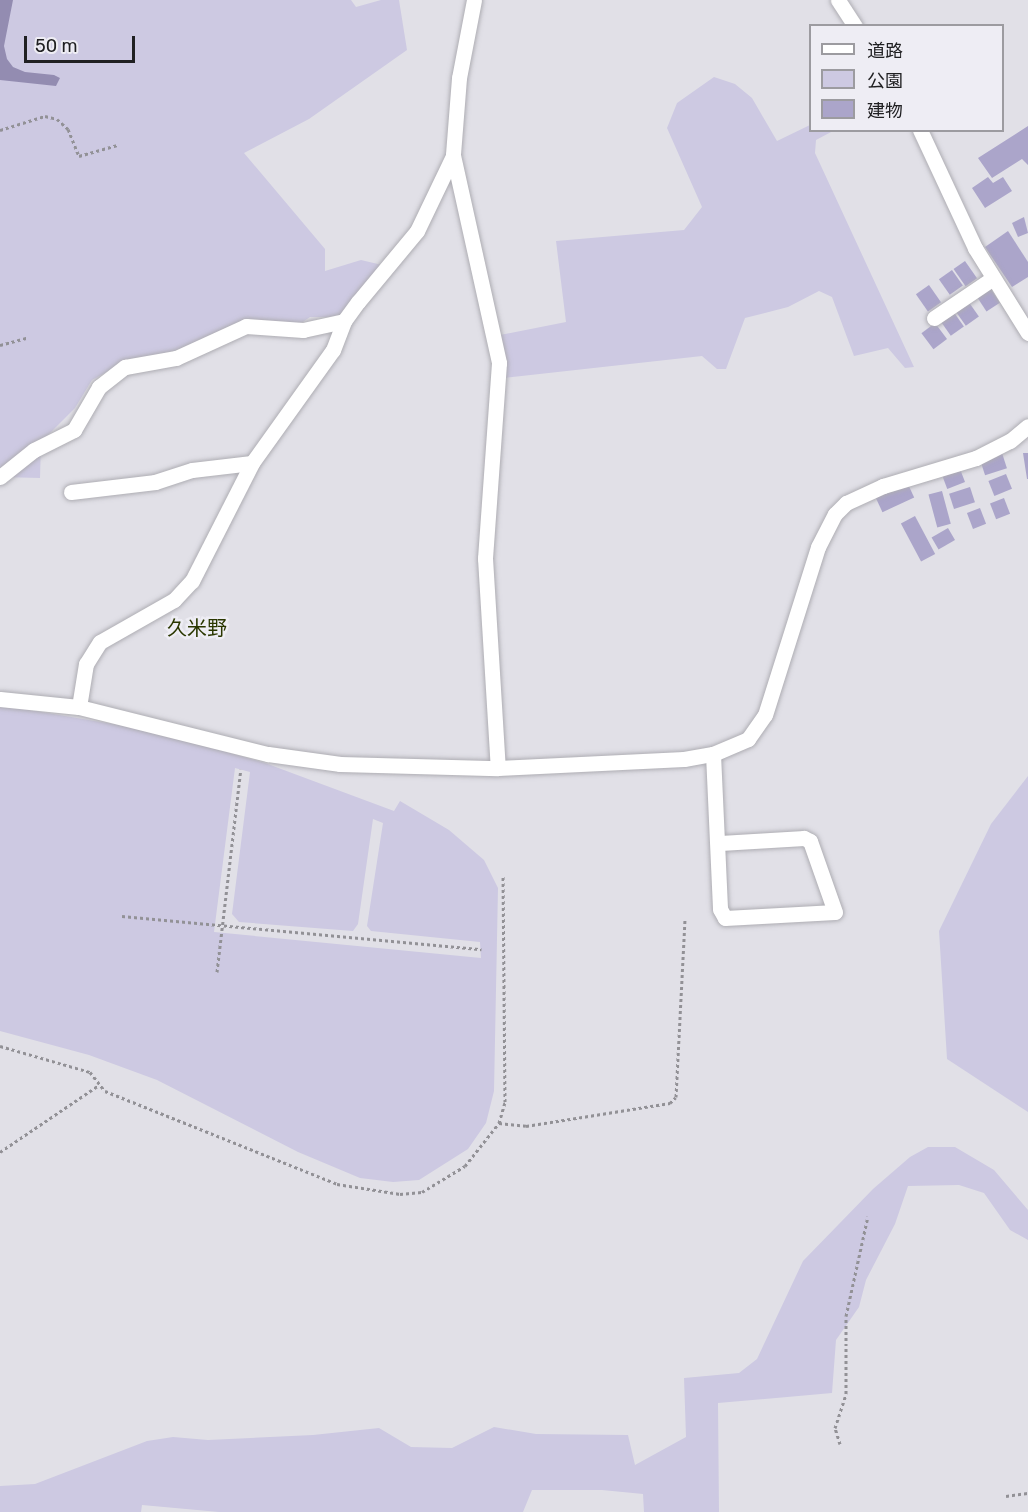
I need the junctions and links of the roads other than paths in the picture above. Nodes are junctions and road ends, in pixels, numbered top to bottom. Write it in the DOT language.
graph roads {
  1 [pos="474,0"];
  2 [pos="838,0"];
  3 [pos="854,24"];
  4 [pos="921,132"];
  5 [pos="453,155"];
  6 [pos="993,278"];
  7 [pos="934,318"];
  8 [pos="344,321"];
  9 [pos="1028,333"];
  10 [pos="1028,426"];
  11 [pos="252,463"];
  12 [pos="0,477"];
  13 [pos="71,492"];
  14 [pos="0,699"];
  15 [pos="79,707"];
  16 [pos="713,754"];
  17 [pos="498,768"];
  18 [pos="720,843"];
  1 -- 5 [label="street"];
  2 -- 3 [label="street"];
  4 -- 6 [label="street"];
  5 -- 8 [label="street"];
  5 -- 17 [label="street"];
  6 -- 7 [label="street"];
  6 -- 9 [label="street"];
  8 -- 11 [label="street"];
  8 -- 12 [label="street"];
  10 -- 16 [label="street"];
  11 -- 13 [label="street"];
  11 -- 15 [label="street"];
  14 -- 15 [label="street"];
  15 -- 17 [label="street"];
  16 -- 17 [label="street"];
  16 -- 18 [label="street"];
  18 -- 18 [label="street"];
}
